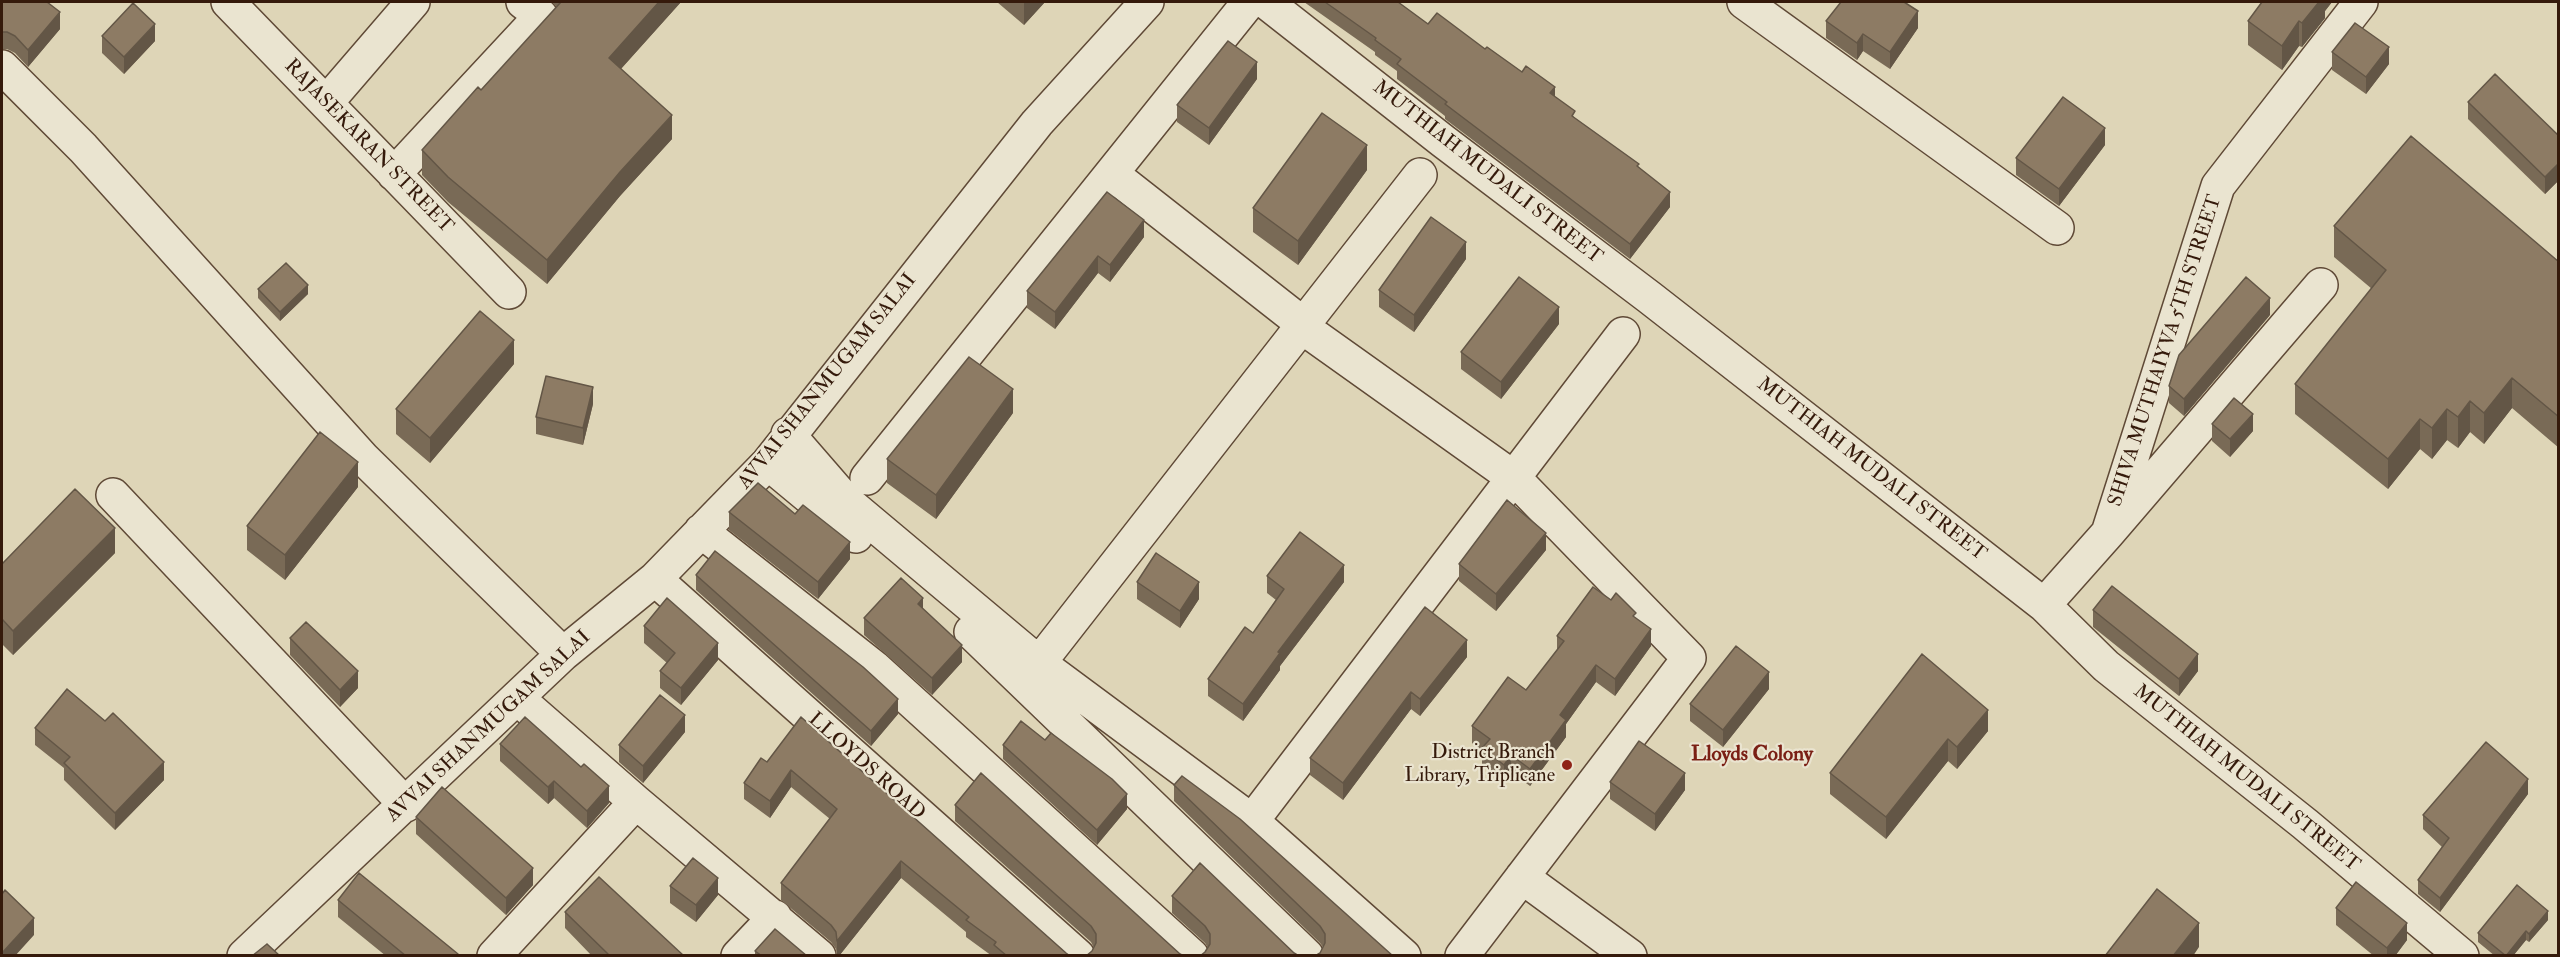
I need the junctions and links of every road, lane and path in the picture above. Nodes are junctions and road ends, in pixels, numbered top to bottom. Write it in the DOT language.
graph roads {
  1 [pos="413,2"];
  2 [pos="523,2"];
  3 [pos="1147,2"];
  4 [pos="1249,2"];
  5 [pos="1266,2"];
  6 [pos="1744,2"];
  7 [pos="2361,2"];
  8 [pos="244,7"];
  9 [pos="2,67"];
  10 [pos="326,103"];
  11 [pos="394,174"];
  12 [pos="1112,174"];
  13 [pos="1420,175"];
  14 [pos="2057,228"];
  15 [pos="2320,285"];
  16 [pos="509,292"];
  17 [pos="1303,324"];
  18 [pos="1623,334"];
  19 [pos="788,434"];
  20 [pos="768,463"];
  21 [pos="867,478"];
  22 [pos="1514,478"];
  23 [pos="113,495"];
  24 [pos="701,531"];
  25 [pos="2108,533"];
  26 [pos="655,579"];
  27 [pos="2044,605"];
  28 [pos="563,654"];
  29 [pos="1039,663"];
  30 [pos="517,698"];
  31 [pos="636,802"];
  32 [pos="406,805"];
  33 [pos="1252,821"];
  34 [pos="1522,877"];
  35 [pos="775,917"];
  36 [pos="244,956"];
  37 [pos="494,956"];
  38 [pos="738,956"];
  39 [pos="819,956"];
  40 [pos="1078,956"];
  41 [pos="1192,956"];
  42 [pos="1307,956"];
  43 [pos="1404,956"];
  44 [pos="1462,956"];
  45 [pos="1630,956"];
  46 [pos="2462,956"];
  1 -- 10 [label="street"];
  2 -- 11 [label="street"];
  3 -- 19 [label="street, AVVAI SHANMUGAM SALAI"];
  4 -- 12 [label="street"];
  5 -- 27 [label="street, MUTHIAH MUDALI STREET"];
  6 -- 14 [label="street"];
  7 -- 25 [label="street, SHIVA MUTHAIYVA 5TH STREET"];
  8 -- 10 [label="street, RAJASEKARAN STREET"];
  9 -- 28 [label="street"];
  10 -- 11 [label="street, RAJASEKARAN STREET"];
  11 -- 16 [label="street, RAJASEKARAN STREET"];
  12 -- 17 [label="street"];
  12 -- 21 [label="street"];
  13 -- 17 [label="street"];
  15 -- 25 [label="street"];
  17 -- 22 [label="street"];
  17 -- 29 [label="street"];
  18 -- 22 [label="street"];
  19 -- 20 [label="street, AVVAI SHANMUGAM SALAI"];
  19 -- 29 [label="street"];
  20 -- 24 [label="street, AVVAI SHANMUGAM SALAI"];
  20 -- 42 [label="street"];
  22 -- 33 [label="street"];
  22 -- 34 [label="street"];
  23 -- 32 [label="street"];
  24 -- 26 [label="street, AVVAI SHANMUGAM SALAI"];
  24 -- 41 [label="street"];
  25 -- 27 [label="street"];
  26 -- 28 [label="street, AVVAI SHANMUGAM SALAI"];
  26 -- 40 [label="street, LLOYDS ROAD"];
  27 -- 46 [label="street, MUTHIAH MUDALI STREET"];
  28 -- 30 [label="street, AVVAI SHANMUGAM SALAI"];
  29 -- 33 [label="street"];
  30 -- 31 [label="street"];
  30 -- 32 [label="street, AVVAI SHANMUGAM SALAI"];
  31 -- 35 [label="street"];
  31 -- 37 [label="street"];
  32 -- 36 [label="street, AVVAI SHANMUGAM SALAI"];
  33 -- 43 [label="street"];
  34 -- 44 [label="street"];
  34 -- 45 [label="street"];
  35 -- 38 [label="street"];
  35 -- 39 [label="street"];
}
